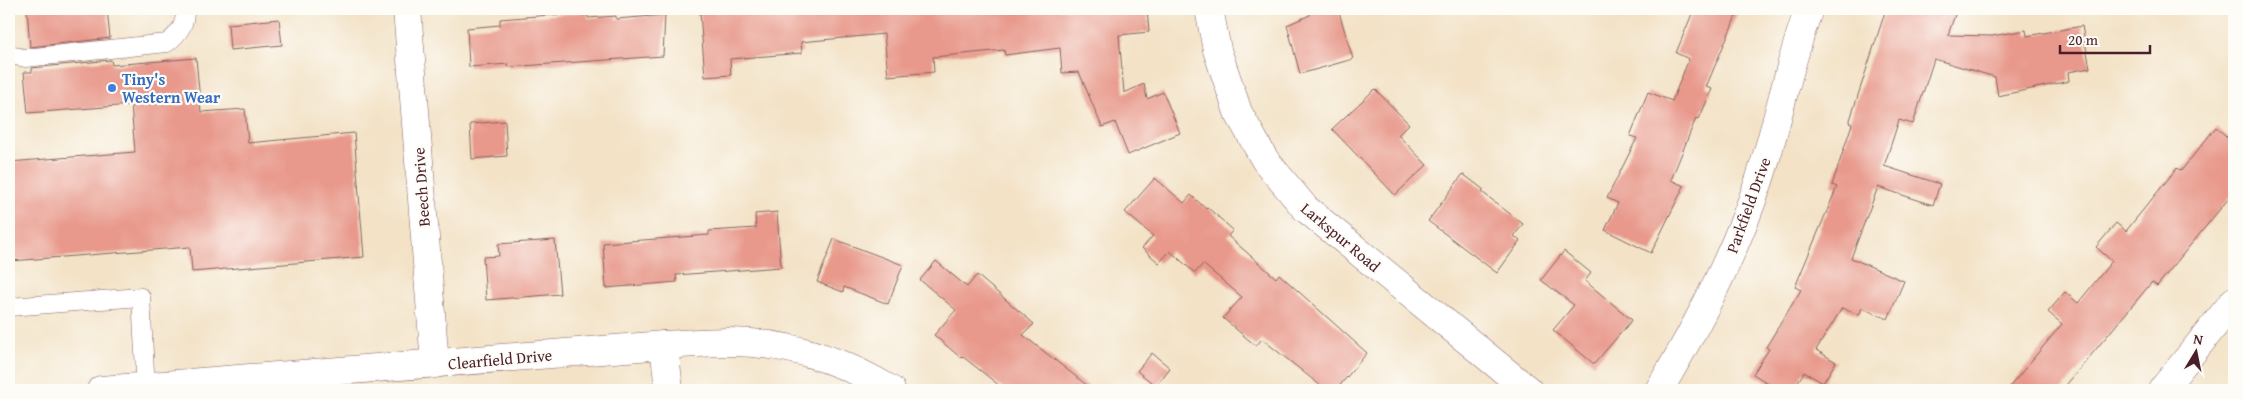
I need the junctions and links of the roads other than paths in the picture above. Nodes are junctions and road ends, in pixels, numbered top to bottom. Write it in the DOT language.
graph roads {
  1 [pos="185,9"];
  2 [pos="407,9"];
  3 [pos="1209,9"];
  4 [pos="1808,9"];
  5 [pos="9,55"];
  6 [pos="2234,301"];
  7 [pos="9,308"];
  8 [pos="664,345"];
  9 [pos="435,364"];
  10 [pos="306,382"];
  11 [pos="146,388"];
  12 [pos="101,390"];
  13 [pos="668,390"];
  14 [pos="891,390"];
  15 [pos="1528,390"];
  16 [pos="1659,390"];
  17 [pos="2162,390"];
  1 -- 5 [label="lane"];
  2 -- 9 [label="street, Beech Drive"];
  3 -- 15 [label="street, Larkspur Road"];
  4 -- 16 [label="street, Parkfield Drive"];
  6 -- 17 [label="street"];
  7 -- 11 [label="lane"];
  8 -- 9 [label="street, Clearfield Drive"];
  8 -- 13 [label="street"];
  8 -- 14 [label="street, Clearfield Drive"];
  9 -- 10 [label="street, Clearfield Drive"];
  10 -- 11 [label="street, Clearfield Drive"];
  11 -- 12 [label="street, Clearfield Drive"];
}
